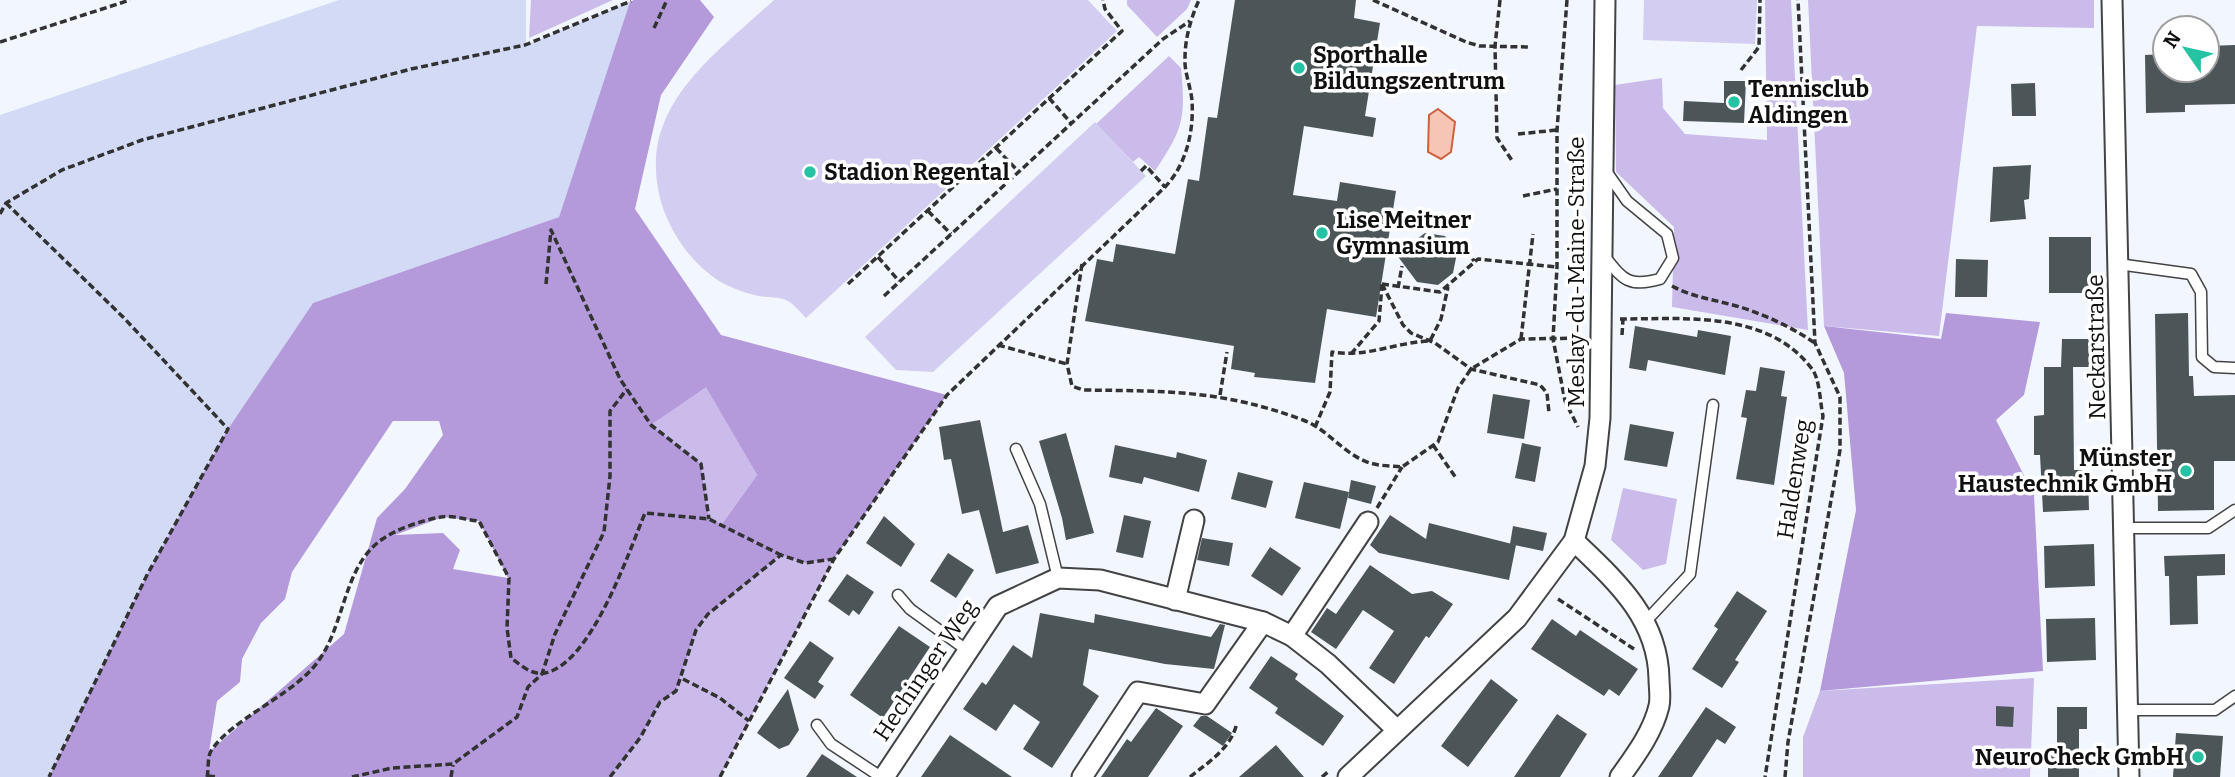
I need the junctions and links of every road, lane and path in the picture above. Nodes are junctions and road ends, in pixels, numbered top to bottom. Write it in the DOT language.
graph roads {
  1 [pos="130,0"];
  2 [pos="667,0"];
  3 [pos="1103,0"];
  4 [pos="1199,0"];
  5 [pos="1373,0"];
  6 [pos="1500,0"];
  7 [pos="1567,0"];
  8 [pos="1605,0"];
  9 [pos="1760,0"];
  10 [pos="1798,0"];
  11 [pos="2112,0"];
  12 [pos="631,1"];
  13 [pos="1192,20"];
  14 [pos="654,27"];
  15 [pos="0,42"];
  16 [pos="1495,46"];
  17 [pos="1528,47"];
  18 [pos="1741,70"];
  19 [pos="1049,98"];
  20 [pos="1071,123"];
  21 [pos="1557,130"];
  22 [pos="1518,134"];
  23 [pos="996,148"];
  24 [pos="1513,162"];
  25 [pos="1601,164"];
  26 [pos="1018,171"];
  27 [pos="1141,171"];
  28 [pos="1165,187"];
  29 [pos="1557,189"];
  30 [pos="1523,195"];
  31 [pos="6,203"];
  32 [pos="928,211"];
  33 [pos="0,214"];
  34 [pos="951,234"];
  35 [pos="1533,234"];
  36 [pos="1461,242"];
  37 [pos="1601,251"];
  38 [pos="878,257"];
  39 [pos="1474,261"];
  40 [pos="1083,264"];
  41 [pos="2118,264"];
  42 [pos="1402,266"];
  43 [pos="1531,266"];
  44 [pos="1557,267"];
  45 [pos="1660,279"];
  46 [pos="899,281"];
  47 [pos="546,284"];
  48 [pos="848,284"];
  49 [pos="1382,284"];
  50 [pos="1448,287"];
  51 [pos="1398,288"];
  52 [pos="884,296"];
  53 [pos="1601,328"];
  54 [pos="1521,339"];
  55 [pos="1553,339"];
  56 [pos="1430,341"];
  57 [pos="1815,343"];
  58 [pos="998,345"];
  59 [pos="1227,352"];
  60 [pos="1349,355"];
  61 [pos="1067,364"];
  62 [pos="2235,368"];
  63 [pos="1471,369"];
  64 [pos="627,389"];
  65 [pos="1220,395"];
  66 [pos="1713,405"];
  67 [pos="1549,413"];
  68 [pos="1315,427"];
  69 [pos="1578,433"];
  70 [pos="1433,445"];
  71 [pos="1016,449"];
  72 [pos="1402,467"];
  73 [pos="1455,478"];
  74 [pos="2235,510"];
  75 [pos="709,519"];
  76 [pos="1194,520"];
  77 [pos="1368,522"];
  78 [pos="2124,528"];
  79 [pos="1574,541"];
  80 [pos="781,555"];
  81 [pos="834,559"];
  82 [pos="1058,578"];
  83 [pos="898,595"];
  84 [pos="1558,599"];
  85 [pos="1175,600"];
  86 [pos="1263,622"];
  87 [pos="1650,630"];
  88 [pos="1292,636"];
  89 [pos="968,651"];
  90 [pos="542,674"];
  91 [pos="682,679"];
  92 [pos="2235,696"];
  93 [pos="2127,710"];
  94 [pos="749,721"];
  95 [pos="1237,723"];
  96 [pos="817,725"];
  97 [pos="1397,730"];
  98 [pos="453,764"];
  99 [pos="48,777"];
  100 [pos="208,777"];
  101 [pos="218,777"];
  102 [pos="352,777"];
  103 [pos="451,777"];
  104 [pos="610,777"];
  105 [pos="720,777"];
  106 [pos="882,777"];
  107 [pos="1082,777"];
  108 [pos="1191,777"];
  109 [pos="1348,777"];
  110 [pos="1620,777"];
  111 [pos="1765,777"];
  112 [pos="1785,777"];
  113 [pos="2129,777"];
  1 -- 15 [label="path"];
  2 -- 14 [label="path"];
  3 -- 19 [label="path"];
  4 -- 13 [label="path"];
  5 -- 16 [label="path"];
  6 -- 16 [label="path"];
  7 -- 21 [label="path"];
  8 -- 25 [label="street, Meslay-du-Maine-Straße"];
  9 -- 18 [label="path"];
  10 -- 57 [label="path"];
  11 -- 41 [label="street, Neckarstraße"];
  12 -- 31 [label="path"];
  13 -- 20 [label="path"];
  13 -- 28 [label="path"];
  16 -- 17 [label="path"];
  16 -- 24 [label="path"];
  19 -- 20 [label="path"];
  19 -- 23 [label="path"];
  20 -- 26 [label="path"];
  21 -- 22 [label="path"];
  21 -- 29 [label="path"];
  23 -- 26 [label="path"];
  23 -- 32 [label="path"];
  25 -- 37 [label="street, Meslay-du-Maine-Straße"];
  25 -- 45 [label="lane"];
  26 -- 34 [label="path"];
  27 -- 28 [label="path"];
  28 -- 40 [label="path"];
  29 -- 30 [label="path"];
  29 -- 44 [label="path"];
  31 -- 33 [label="path"];
  31 -- 99 [label="path"];
  32 -- 34 [label="path"];
  32 -- 38 [label="path"];
  34 -- 46 [label="path"];
  35 -- 43 [label="path"];
  36 -- 39 [label="path"];
  37 -- 45 [label="lane"];
  37 -- 53 [label="street, Meslay-du-Maine-Straße"];
  38 -- 46 [label="path"];
  38 -- 48 [label="path"];
  39 -- 43 [label="path"];
  39 -- 50 [label="path"];
  40 -- 58 [label="path"];
  40 -- 61 [label="path"];
  41 -- 62 [label="lane"];
  41 -- 78 [label="street, Neckarstraße"];
  42 -- 51 [label="path"];
  43 -- 44 [label="path"];
  43 -- 54 [label="path"];
  44 -- 55 [label="path"];
  45 -- 57 [label="path"];
  46 -- 52 [label="path"];
  47 -- 64 [label="path"];
  49 -- 51 [label="path"];
  49 -- 56 [label="path"];
  49 -- 60 [label="path"];
  50 -- 51 [label="path"];
  50 -- 56 [label="path"];
  53 -- 55 [label="path, Haldenweg"];
  53 -- 79 [label="street, Meslay-du-Maine-Straße"];
  53 -- 111 [label="path, Haldenweg"];
  54 -- 55 [label="path, Haldenweg"];
  54 -- 63 [label="path"];
  55 -- 69 [label="path"];
  56 -- 60 [label="path"];
  56 -- 63 [label="path"];
  57 -- 112 [label="path"];
  58 -- 61 [label="path"];
  58 -- 81 [label="path"];
  59 -- 65 [label="path"];
  60 -- 68 [label="path"];
  61 -- 65 [label="path"];
  63 -- 67 [label="path"];
  63 -- 70 [label="path"];
  64 -- 75 [label="path"];
  64 -- 90 [label="path"];
  65 -- 68 [label="path"];
  66 -- 87 [label="lane"];
  68 -- 72 [label="path"];
  70 -- 72 [label="path"];
  70 -- 73 [label="path"];
  71 -- 82 [label="lane"];
  72 -- 77 [label="path"];
  74 -- 78 [label="lane"];
  75 -- 80 [label="path"];
  75 -- 90 [label="path"];
  76 -- 85 [label="street"];
  77 -- 88 [label="street"];
  78 -- 93 [label="street, Neckarstraße"];
  79 -- 87 [label="street"];
  79 -- 97 [label="street"];
  80 -- 81 [label="path"];
  80 -- 91 [label="path"];
  81 -- 94 [label="path"];
  82 -- 85 [label="street, Hechinger Weg"];
  82 -- 89 [label="street, Hechinger Weg"];
  83 -- 89 [label="lane"];
  84 -- 87 [label="path"];
  85 -- 86 [label="street, Hechinger Weg"];
  86 -- 88 [label="street, Hechinger Weg"];
  86 -- 107 [label="street"];
  87 -- 110 [label="street"];
  88 -- 97 [label="street, Hechinger Weg"];
  89 -- 106 [label="street, Hechinger Weg"];
  90 -- 98 [label="path"];
  90 -- 100 [label="path"];
  91 -- 94 [label="path"];
  91 -- 104 [label="path"];
  92 -- 93 [label="lane"];
  93 -- 113 [label="street, Neckarstraße"];
  94 -- 105 [label="path"];
  95 -- 108 [label="path"];
  96 -- 106 [label="lane"];
  97 -- 109 [label="street"];
  98 -- 102 [label="path"];
  98 -- 103 [label="path"];
  100 -- 101 [label="path"];
}
